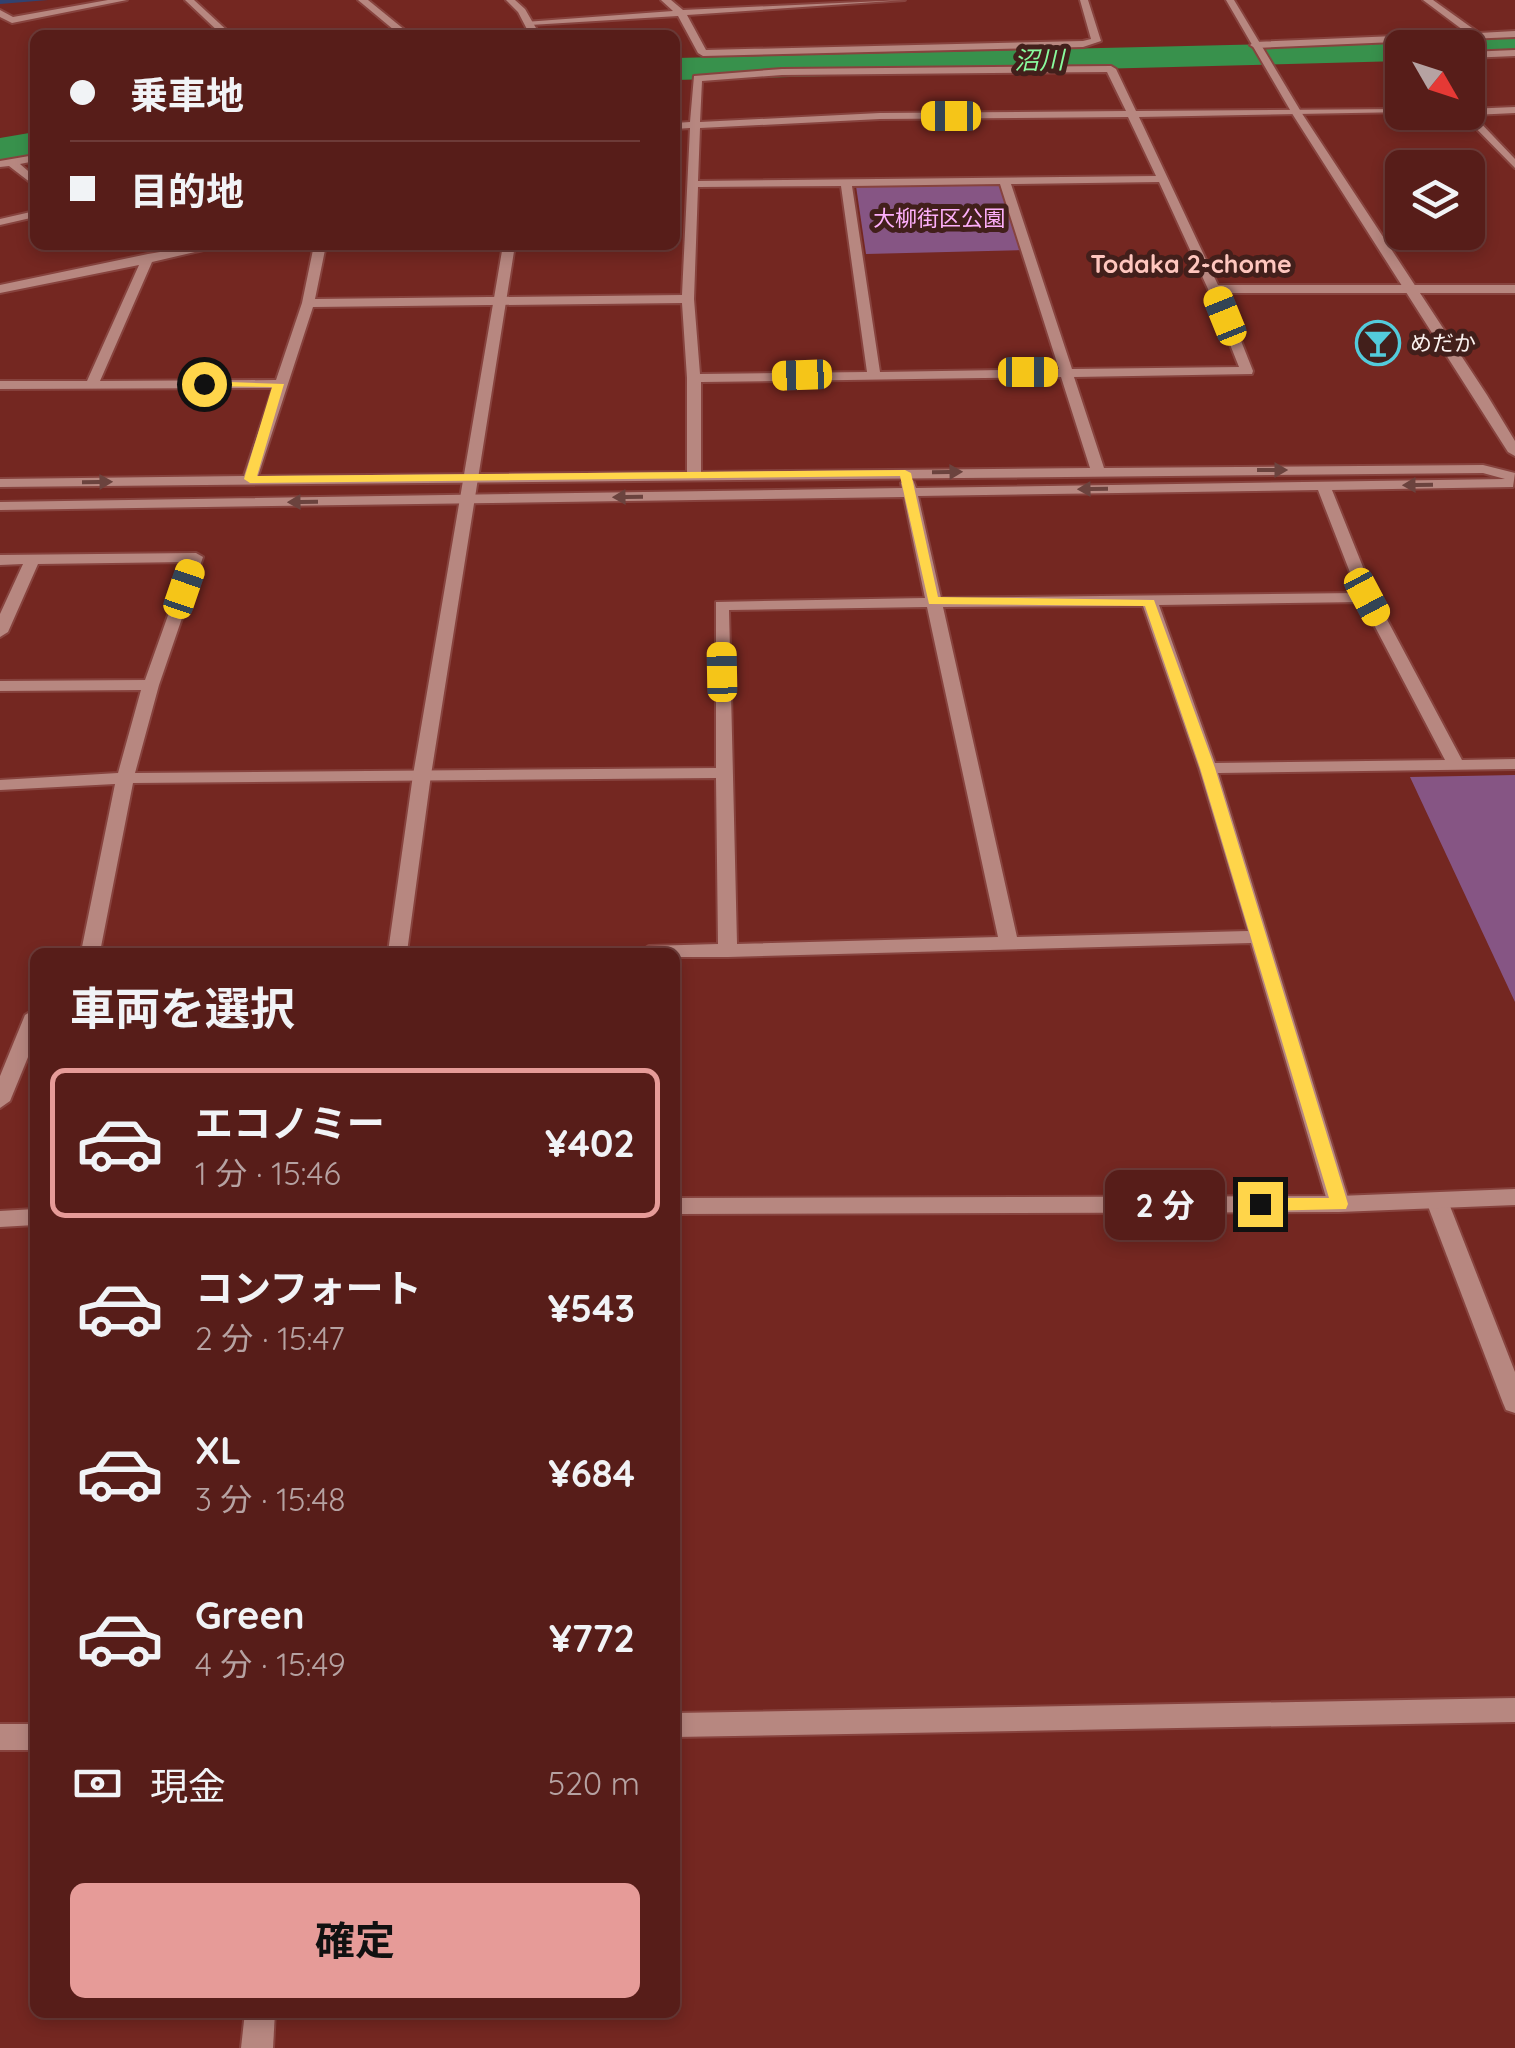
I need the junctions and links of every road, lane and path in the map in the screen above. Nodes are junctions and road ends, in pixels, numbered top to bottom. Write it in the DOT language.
graph roads {
  1 [pos="123,0"];
  2 [pos="189,0"];
  3 [pos="362,0"];
  4 [pos="510,0"];
  5 [pos="665,0"];
  6 [pos="901,0"];
  7 [pos="1084,0"];
  8 [pos="1230,0"];
  9 [pos="1427,0"];
  10 [pos="0,13"];
  11 [pos="682,14"];
  12 [pos="530,22"];
  13 [pos="222,30"];
  14 [pos="400,30"];
  15 [pos="533,30"];
  16 [pos="1469,30"];
  17 [pos="1515,34"];
  18 [pos="1485,36"];
  19 [pos="1385,42"];
  20 [pos="1258,51"];
  21 [pos="1515,53"];
  22 [pos="1485,54"];
  23 [pos="1515,110"];
  24 [pos="1485,111"];
  25 [pos="1385,112"];
  26 [pos="1298,113"];
  27 [pos="1129,115"];
  28 [pos="696,125"];
  29 [pos="680,126"];
  30 [pos="1483,130"];
  31 [pos="6,163"];
  32 [pos="1515,165"];
  33 [pos="1163,179"];
  34 [pos="30,180"];
  35 [pos="1004,180"];
  36 [pos="846,181"];
  37 [pos="693,184"];
  38 [pos="30,215"];
  39 [pos="0,222"];
  40 [pos="192,250"];
  41 [pos="319,250"];
  42 [pos="508,250"];
  43 [pos="148,258"];
  44 [pos="0,289"];
  45 [pos="1214,289"];
  46 [pos="1515,289"];
  47 [pos="1416,290"];
  48 [pos="688,300"];
  49 [pos="500,302"];
  50 [pos="308,303"];
  51 [pos="1067,372"];
  52 [pos="874,374"];
  53 [pos="694,378"];
  54 [pos="92,384"];
  55 [pos="278,384"];
  56 [pos="0,385"];
  57 [pos="1515,452"];
  58 [pos="1098,470"];
  59 [pos="905,473"];
  60 [pos="694,476"];
  61 [pos="250,479"];
  62 [pos="472,479"];
  63 [pos="1515,480"];
  64 [pos="0,483"];
  65 [pos="1323,486"];
  66 [pos="910,492"];
  67 [pos="469,500"];
  68 [pos="0,506"];
  69 [pos="0,560"];
  70 [pos="32,560"];
  71 [pos="1367,597"];
  72 [pos="933,601"];
  73 [pos="1150,603"];
  74 [pos="0,632"];
  75 [pos="152,685"];
  76 [pos="0,686"];
  77 [pos="1515,764"];
  78 [pos="1457,766"];
  79 [pos="1208,768"];
  80 [pos="724,773"];
  81 [pos="420,774"];
  82 [pos="125,778"];
  83 [pos="2,790"];
  84 [pos="1258,938"];
  85 [pos="1010,945"];
  86 [pos="91,948"];
  87 [pos="397,948"];
  88 [pos="728,951"];
  89 [pos="680,952"];
  90 [pos="30,1027"];
  91 [pos="0,1101"];
  92 [pos="1515,1197"];
  93 [pos="1437,1202"];
  94 [pos="1340,1204"];
  95 [pos="680,1206"];
  96 [pos="30,1217"];
  97 [pos="0,1218"];
  98 [pos="1515,1403"];
  99 [pos="1515,1710"];
  100 [pos="680,1725"];
  101 [pos="30,1736"];
  102 [pos="0,1737"];
  103 [pos="260,2018"];
  104 [pos="257,2048"];
  1 -- 10 [label="street"];
  2 -- 13 [label="street"];
  3 -- 14 [label="street"];
  4 -- 12 [label="street"];
  5 -- 11 [label="street"];
  6 -- 11 [label="street"];
  7 -- 11 [label="street"];
  8 -- 20 [label="street"];
  9 -- 16 [label="street"];
  11 -- 12 [label="street"];
  12 -- 15 [label="street"];
  17 -- 18 [label="street"];
  19 -- 20 [label="street"];
  20 -- 26 [label="street"];
  21 -- 22 [label="street"];
  23 -- 24 [label="street"];
  25 -- 26 [label="street"];
  26 -- 27 [label="street"];
  26 -- 47 [label="street"];
  27 -- 28 [label="street"];
  27 -- 28 [label="street"];
  27 -- 33 [label="street"];
  28 -- 29 [label="street"];
  28 -- 37 [label="street"];
  30 -- 32 [label="street"];
  31 -- 34 [label="street"];
  33 -- 35 [label="street"];
  33 -- 45 [label="street"];
  35 -- 36 [label="street"];
  35 -- 51 [label="street"];
  36 -- 37 [label="street"];
  36 -- 52 [label="street"];
  37 -- 48 [label="street"];
  38 -- 39 [label="street"];
  40 -- 43 [label="street"];
  41 -- 50 [label="street"];
  42 -- 49 [label="street"];
  43 -- 44 [label="street"];
  43 -- 54 [label="street"];
  45 -- 47 [label="street"];
  45 -- 51 [label="street"];
  46 -- 47 [label="street"];
  47 -- 57 [label="street"];
  48 -- 49 [label="street"];
  48 -- 53 [label="street"];
  49 -- 50 [label="street"];
  49 -- 62 [label="street"];
  50 -- 55 [label="street"];
  51 -- 52 [label="street"];
  51 -- 58 [label="street"];
  52 -- 53 [label="street"];
  53 -- 60 [label="street"];
  54 -- 55 [label="street"];
  54 -- 56 [label="street"];
  55 -- 61 [label="street"];
  59 -- 58 [label="street, one-way"];
  58 -- 63 [label="street, one-way"];
  59 -- 60 [label="street"];
  59 -- 66 [label="street"];
  60 -- 62 [label="street"];
  61 -- 62 [label="street"];
  64 -- 61 [label="street, one-way"];
  62 -- 67 [label="street"];
  63 -- 65 [label="street, one-way"];
  65 -- 66 [label="street, one-way"];
  65 -- 71 [label="street"];
  66 -- 67 [label="street, one-way"];
  66 -- 72 [label="street"];
  67 -- 68 [label="street, one-way"];
  67 -- 81 [label="street"];
  69 -- 70 [label="street"];
  70 -- 74 [label="street"];
  70 -- 75 [label="street"];
  71 -- 73 [label="street"];
  71 -- 78 [label="street"];
  72 -- 73 [label="street"];
  72 -- 80 [label="street"];
  72 -- 85 [label="street"];
  73 -- 79 [label="street"];
  75 -- 76 [label="street"];
  75 -- 82 [label="street"];
  77 -- 78 [label="street"];
  78 -- 79 [label="street"];
  79 -- 84 [label="street"];
  80 -- 81 [label="street"];
  80 -- 88 [label="street"];
  81 -- 82 [label="street"];
  81 -- 87 [label="street"];
  82 -- 83 [label="street"];
  82 -- 86 [label="street"];
  84 -- 85 [label="street"];
  84 -- 94 [label="street"];
  85 -- 88 [label="street"];
  88 -- 89 [label="street"];
  90 -- 91 [label="street"];
  92 -- 93 [label="street"];
  93 -- 94 [label="street"];
  93 -- 98 [label="street"];
  94 -- 95 [label="street"];
  96 -- 97 [label="street"];
  99 -- 100 [label="street"];
  101 -- 102 [label="street"];
  103 -- 104 [label="street"];
}
